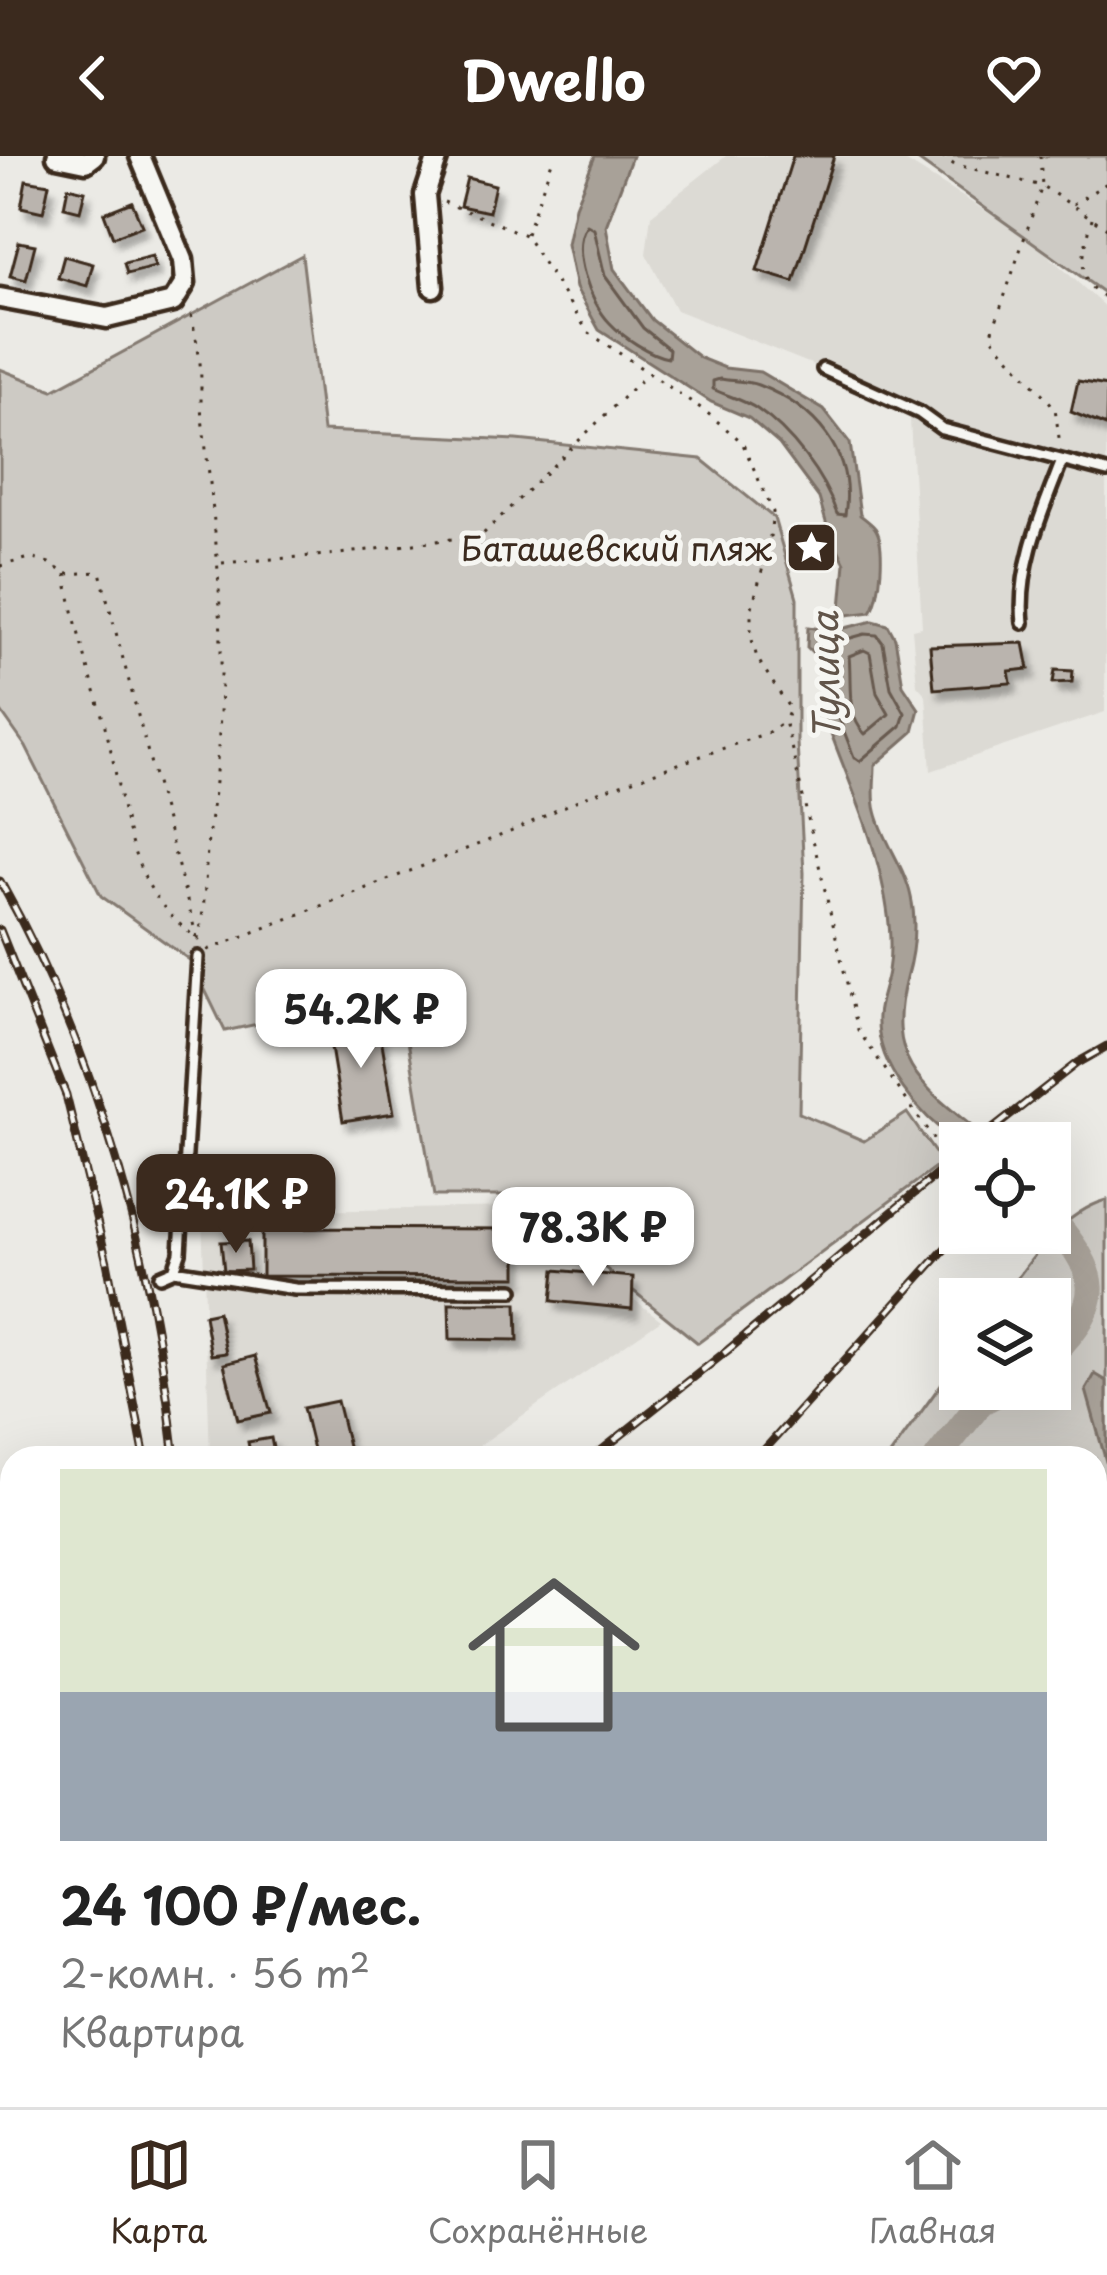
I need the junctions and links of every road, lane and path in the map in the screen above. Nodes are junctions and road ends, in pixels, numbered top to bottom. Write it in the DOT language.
graph roads {
  1 [pos="57,156"];
  2 [pos="94,156"];
  3 [pos="140,156"];
  4 [pos="438,156"];
  5 [pos="554,156"];
  6 [pos="942,156"];
  7 [pos="1040,156"];
  8 [pos="1107,183"];
  9 [pos="1042,186"];
  10 [pos="425,195"];
  11 [pos="1071,205"];
  12 [pos="1092,218"];
  13 [pos="1107,228"];
  14 [pos="525,235"];
  15 [pos="184,283"];
  16 [pos="433,286"];
  17 [pos="0,298"];
  18 [pos="1107,298"];
  19 [pos="824,369"];
  20 [pos="646,374"];
  21 [pos="1062,461"];
  22 [pos="1107,472"];
  23 [pos="220,563"];
  24 [pos="0,566"];
  25 [pos="66,574"];
  26 [pos="1023,623"];
  27 [pos="785,721"];
  28 [pos="198,939"];
  29 [pos="197,957"];
  30 [pos="939,1147"];
  31 [pos="174,1270"];
  32 [pos="160,1276"];
  33 [pos="513,1290"];
  1 -- 2 [label="street"];
  3 -- 15 [label="street"];
  4 -- 10 [label="street"];
  5 -- 14 [label="path"];
  6 -- 9 [label="path"];
  7 -- 9 [label="path"];
  8 -- 11 [label="path"];
  9 -- 11 [label="path"];
  9 -- 21 [label="path"];
  10 -- 14 [label="path"];
  10 -- 16 [label="street"];
  11 -- 12 [label="path"];
  12 -- 13 [label="path"];
  12 -- 18 [label="path"];
  14 -- 20 [label="path"];
  15 -- 17 [label="street"];
  15 -- 23 [label="path"];
  19 -- 21 [label="lane"];
  20 -- 23 [label="path"];
  20 -- 27 [label="path"];
  21 -- 22 [label="lane"];
  21 -- 26 [label="lane"];
  23 -- 28 [label="path"];
  24 -- 25 [label="path"];
  25 -- 28 [label="path"];
  25 -- 28 [label="path"];
  27 -- 29 [label="path"];
  27 -- 30 [label="path"];
  28 -- 29 [label="path"];
  29 -- 31 [label="lane"];
  31 -- 32 [label="lane"];
  31 -- 33 [label="lane"];
}
